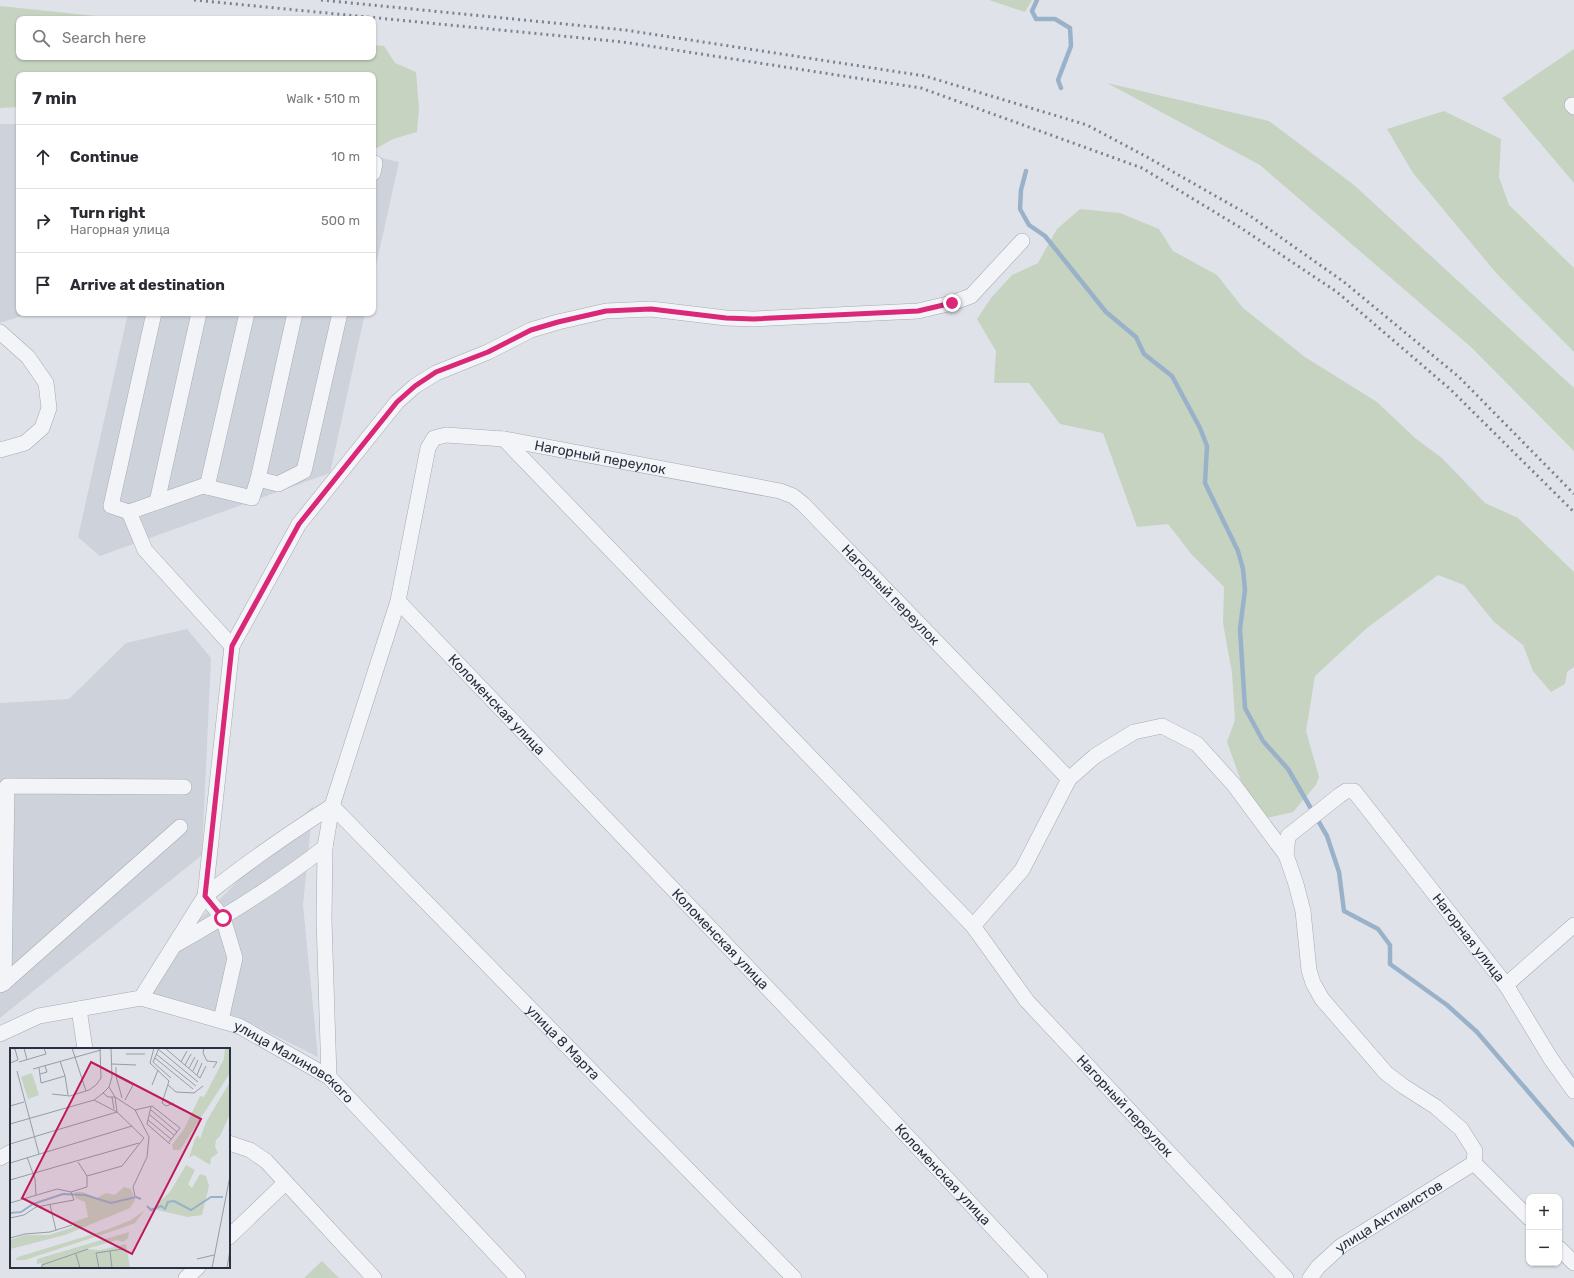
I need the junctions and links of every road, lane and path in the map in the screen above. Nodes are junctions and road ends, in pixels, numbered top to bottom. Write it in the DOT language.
graph roads {
  1 [pos="1022,241"];
  2 [pos="153,316"];
  3 [pos="198,316"];
  4 [pos="246,316"];
  5 [pos="294,316"];
  6 [pos="339,316"];
  7 [pos="0,332"];
  8 [pos="504,439"];
  9 [pos="0,450"];
  10 [pos="258,479"];
  11 [pos="207,487"];
  12 [pos="157,502"];
  13 [pos="129,512"];
  14 [pos="398,601"];
  15 [pos="232,646"];
  16 [pos="1069,779"];
  17 [pos="184,787"];
  18 [pos="332,806"];
  19 [pos="180,827"];
  20 [pos="325,847"];
  21 [pos="1286,855"];
  22 [pos="205,896"];
  23 [pos="223,918"];
  24 [pos="1574,924"];
  25 [pos="973,926"];
  26 [pos="174,945"];
  27 [pos="2,984"];
  28 [pos="1506,985"];
  29 [pos="140,998"];
  30 [pos="79,1008"];
  31 [pos="221,1020"];
  32 [pos="0,1034"];
  33 [pos="85,1048"];
  34 [pos="328,1077"];
  35 [pos="1574,1091"];
  36 [pos="230,1143"];
  37 [pos="10,1153"];
  38 [pos="0,1158"];
  39 [pos="1474,1163"];
  40 [pos="286,1183"];
  41 [pos="1526,1215"];
  42 [pos="230,1236"];
  43 [pos="1562,1251"];
  44 [pos="1574,1263"];
  45 [pos="197,1268"];
  46 [pos="186,1278"];
  47 [pos="374,1278"];
  48 [pos="518,1278"];
  49 [pos="794,1278"];
  50 [pos="1040,1278"];
  51 [pos="1286,1278"];
  52 [pos="1310,1278"];
  1 -- 15 [label="street"];
  2 -- 13 [label="street"];
  3 -- 12 [label="street"];
  4 -- 11 [label="street"];
  5 -- 10 [label="street"];
  6 -- 10 [label="street"];
  7 -- 9 [label="street"];
  8 -- 14 [label="street, Нагорный переулок"];
  8 -- 16 [label="street, Нагорный переулок"];
  8 -- 25 [label="street, Нагорный переулок"];
  10 -- 11 [label="street"];
  11 -- 12 [label="street"];
  12 -- 13 [label="street"];
  13 -- 15 [label="street"];
  14 -- 18 [label="street"];
  14 -- 50 [label="street, Коломенская улица"];
  15 -- 22 [label="street"];
  16 -- 21 [label="street"];
  16 -- 25 [label="street"];
  17 -- 27 [label="street"];
  18 -- 20 [label="street"];
  18 -- 22 [label="street"];
  18 -- 49 [label="street, улица 8 Марта"];
  19 -- 27 [label="street"];
  20 -- 23 [label="street"];
  20 -- 34 [label="street"];
  21 -- 28 [label="street, Нагорная улица"];
  21 -- 39 [label="street"];
  22 -- 23 [label="street"];
  22 -- 26 [label="street"];
  23 -- 26 [label="street"];
  23 -- 31 [label="street"];
  24 -- 28 [label="street"];
  25 -- 51 [label="street, Нагорный переулок"];
  26 -- 29 [label="street"];
  28 -- 35 [label="street, Нагорная улица"];
  29 -- 30 [label="street, улица Малиновского"];
  29 -- 31 [label="street, улица Малиновского"];
  30 -- 32 [label="street, улица Малиновского"];
  30 -- 33 [label="street"];
  31 -- 34 [label="street, улица Малиновского"];
  34 -- 48 [label="street, улица Малиновского"];
  36 -- 40 [label="street"];
  37 -- 38 [label="street"];
  39 -- 41 [label="street"];
  39 -- 52 [label="street, улица Активистов"];
  40 -- 42 [label="street"];
  40 -- 47 [label="street"];
  43 -- 44 [label="street"];
  45 -- 46 [label="street"];
}
